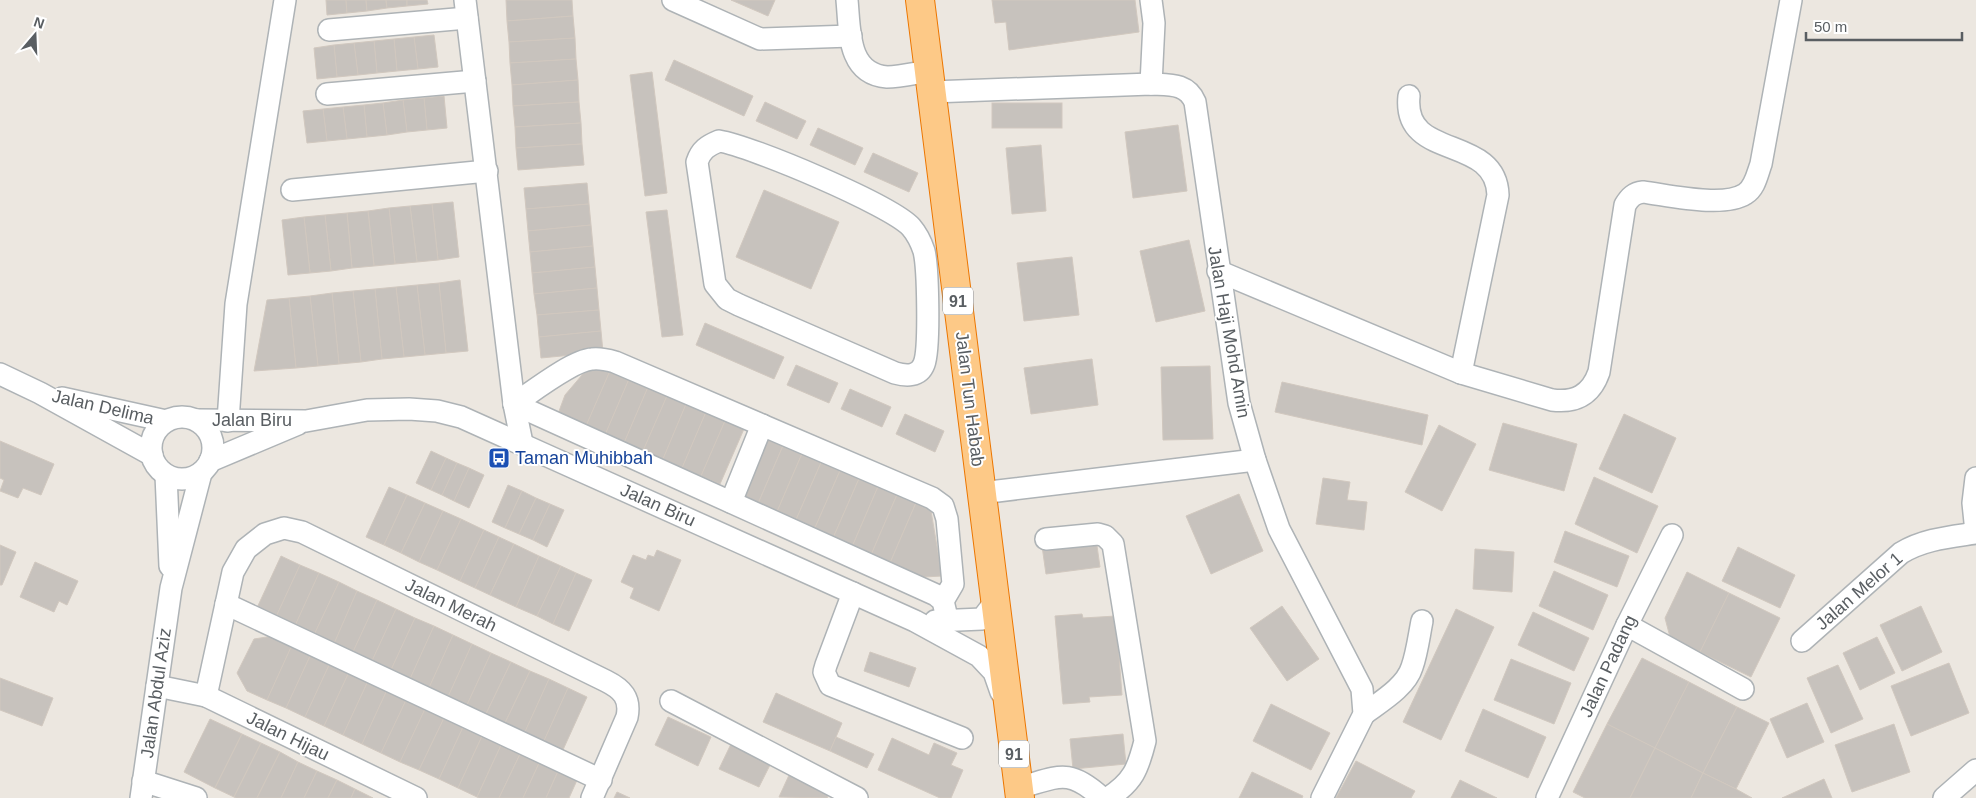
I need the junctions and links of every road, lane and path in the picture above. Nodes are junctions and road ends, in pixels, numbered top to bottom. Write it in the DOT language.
graph roads {
  1 [pos="285,0"];
  2 [pos="673,0"];
  3 [pos="847,0"];
  4 [pos="920,0"];
  5 [pos="1151,0"];
  6 [pos="1791,0"];
  7 [pos="466,9"];
  8 [pos="329,30"];
  9 [pos="851,36"];
  10 [pos="475,81"];
  11 [pos="930,81"];
  12 [pos="1151,84"];
  13 [pos="327,94"];
  14 [pos="1410,96"];
  15 [pos="487,171"];
  16 [pos="292,190"];
  17 [pos="1218,271"];
  18 [pos="928,316"];
  19 [pos="960,323"];
  20 [pos="1461,373"];
  21 [pos="0,374"];
  22 [pos="40,393"];
  23 [pos="514,404"];
  24 [pos="197,420"];
  25 [pos="306,420"];
  26 [pos="166,421"];
  27 [pos="228,421"];
  28 [pos="762,425"];
  29 [pos="522,443"];
  30 [pos="152,456"];
  31 [pos="1255,460"];
  32 [pos="206,467"];
  33 [pos="166,475"];
  34 [pos="1976,478"];
  35 [pos="981,493"];
  36 [pos="731,502"];
  37 [pos="1976,533"];
  38 [pos="1672,535"];
  39 [pos="1046,539"];
  40 [pos="171,588"];
  41 [pos="853,593"];
  42 [pos="943,601"];
  43 [pos="995,602"];
  44 [pos="226,604"];
  45 [pos="915,621"];
  46 [pos="1422,621"];
  47 [pos="948,622"];
  48 [pos="1627,625"];
  49 [pos="1802,641"];
  50 [pos="157,686"];
  51 [pos="1743,689"];
  52 [pos="206,696"];
  53 [pos="671,701"];
  54 [pos="1008,710"];
  55 [pos="1364,714"];
  56 [pos="962,738"];
  57 [pos="1976,770"];
  58 [pos="142,789"];
  59 [pos="597,789"];
  60 [pos="1019,793"];
  61 [pos="196,798"];
  62 [pos="416,798"];
  63 [pos="857,798"];
  64 [pos="1102,798"];
  65 [pos="1108,798"];
  66 [pos="1322,798"];
  67 [pos="1547,798"];
  68 [pos="1944,798"];
  1 -- 27 [label="street"];
  2 -- 9 [label="street"];
  3 -- 9 [label="street, Jalan Haji Mohd Amin"];
  4 -- 11 [label="highway, Jalan Tun Habab / 91"];
  5 -- 12 [label="street"];
  6 -- 20 [label="street"];
  7 -- 8 [label="street"];
  7 -- 10 [label="street"];
  9 -- 11 [label="street, Jalan Haji Mohd Amin"];
  10 -- 13 [label="street"];
  10 -- 15 [label="street"];
  11 -- 12 [label="street, Jalan Haji Mohd Amin"];
  11 -- 19 [label="highway, Jalan Tun Habab / 91"];
  12 -- 17 [label="street, Jalan Haji Mohd Amin"];
  14 -- 20 [label="street"];
  15 -- 16 [label="street"];
  15 -- 23 [label="street"];
  17 -- 20 [label="street"];
  17 -- 31 [label="street, Jalan Haji Mohd Amin"];
  18 -- 18 [label="street"];
  18 -- 19 [label="street"];
  19 -- 35 [label="highway, Jalan Tun Habab / 91"];
  21 -- 22 [label="street, Jalan Delima"];
  22 -- 26 [label="street, Jalan Delima"];
  22 -- 30 [label="street, Jalan Delima"];
  23 -- 28 [label="street"];
  23 -- 29 [label="street"];
  23 -- 36 [label="street"];
  24 -- 26 [label="street"];
  24 -- 27 [label="street, Jalan Biru"];
  24 -- 32 [label="street"];
  25 -- 27 [label="street, Jalan Biru"];
  25 -- 29 [label="street, Jalan Biru"];
  25 -- 32 [label="street, Jalan Biru"];
  26 -- 30 [label="street"];
  28 -- 36 [label="street"];
  28 -- 42 [label="street"];
  29 -- 41 [label="street, Jalan Biru"];
  30 -- 33 [label="street"];
  31 -- 35 [label="street"];
  31 -- 55 [label="street, Jalan Haji Mohd Amin"];
  32 -- 33 [label="street"];
  32 -- 40 [label="street"];
  33 -- 40 [label="street"];
  34 -- 37 [label="street"];
  35 -- 43 [label="highway, Jalan Tun Habab / 91"];
  36 -- 42 [label="street"];
  37 -- 49 [label="street, Jalan Melor 1"];
  38 -- 48 [label="street, Jalan Padang"];
  39 -- 65 [label="street"];
  40 -- 50 [label="street, Jalan Abdul Aziz"];
  41 -- 45 [label="street, Jalan Biru"];
  41 -- 56 [label="street"];
  42 -- 47 [label="street"];
  43 -- 47 [label="street, Jalan Biru"];
  43 -- 54 [label="highway, Jalan Tun Habab / 91"];
  44 -- 52 [label="street"];
  44 -- 59 [label="street"];
  44 -- 59 [label="street, Jalan Merah"];
  45 -- 47 [label="street, Jalan Biru"];
  45 -- 54 [label="street, Jalan Biru"];
  46 -- 55 [label="street"];
  48 -- 51 [label="street"];
  48 -- 67 [label="street, Jalan Padang"];
  50 -- 52 [label="street, Jalan Hijau"];
  50 -- 58 [label="street, Jalan Abdul Aziz"];
  52 -- 62 [label="street, Jalan Hijau"];
  53 -- 63 [label="street"];
  54 -- 60 [label="highway, Jalan Tun Habab / 91"];
  55 -- 66 [label="street"];
  57 -- 68 [label="street"];
  58 -- 61 [label="street"];
  60 -- 64 [label="street"];
}
